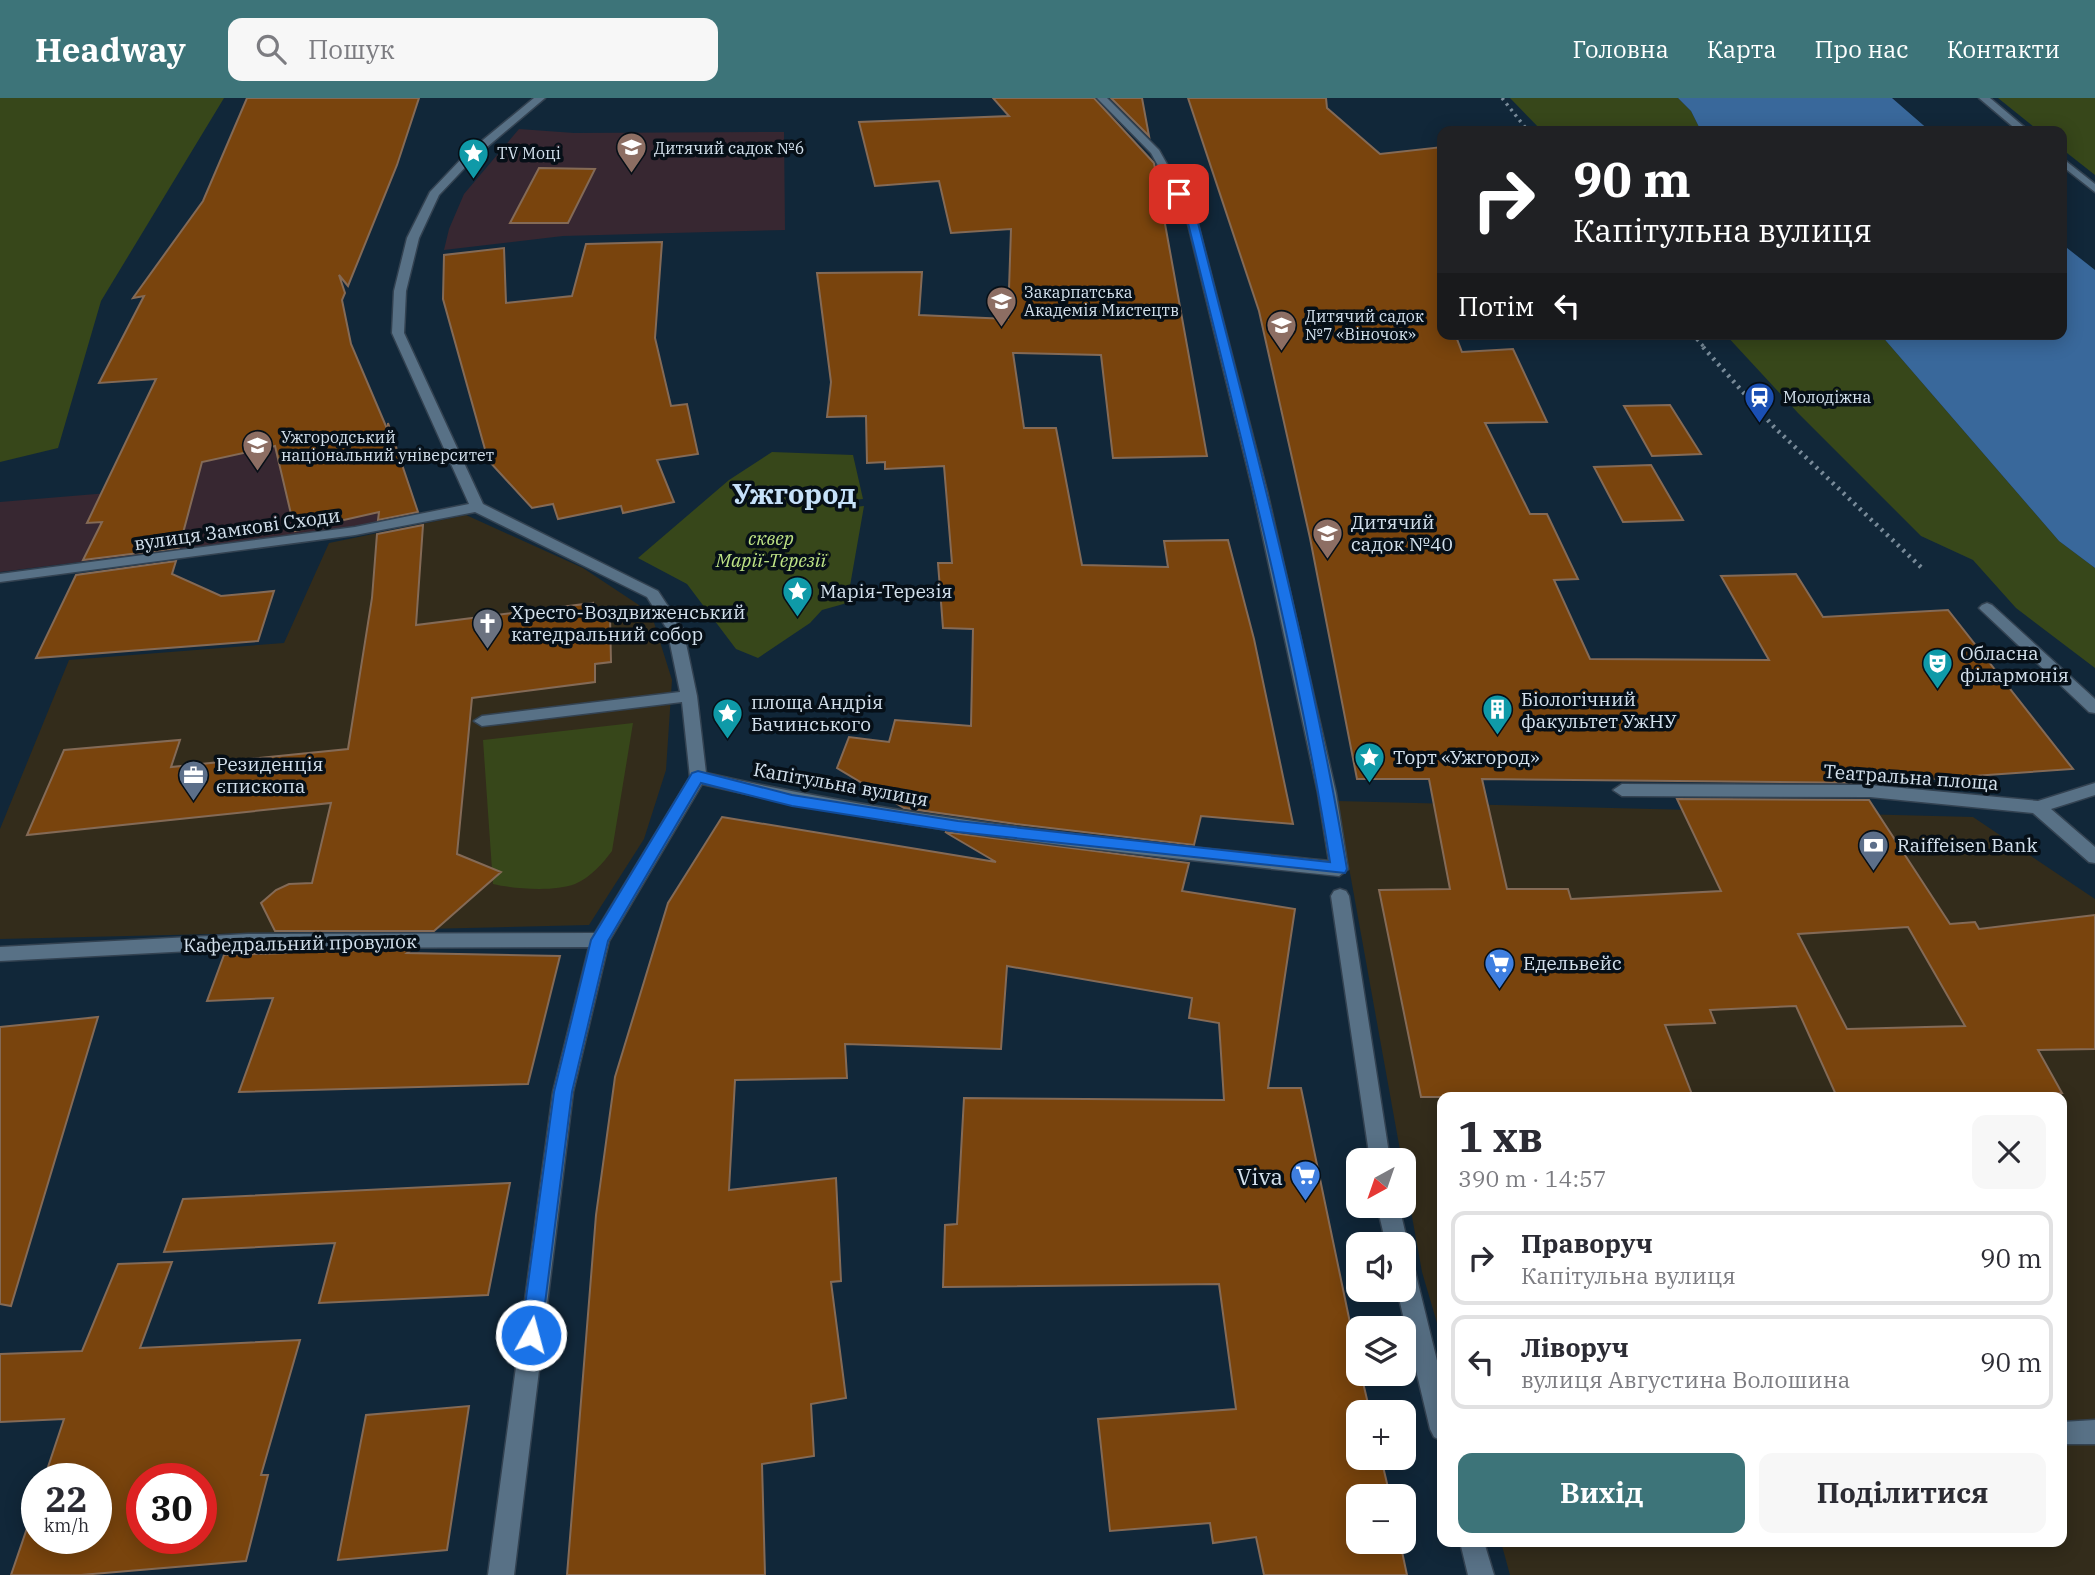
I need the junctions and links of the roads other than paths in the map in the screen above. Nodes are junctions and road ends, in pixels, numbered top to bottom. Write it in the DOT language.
graph roads {
  1 [pos="540,98"];
  2 [pos="1102,98"];
  3 [pos="1984,98"];
  4 [pos="2019,126"];
  5 [pos="2067,165"];
  6 [pos="2095,189"];
  7 [pos="477,507"];
  8 [pos="0,578"];
  9 [pos="1987,608"];
  10 [pos="689,696"];
  11 [pos="2095,708"];
  12 [pos="482,722"];
  13 [pos="698,776"];
  14 [pos="2095,789"];
  15 [pos="1622,790"];
  16 [pos="2038,807"];
  17 [pos="2095,856"];
  18 [pos="1340,896"];
  19 [pos="600,940"];
  20 [pos="1,955"];
  21 [pos="1378,1148"];
  22 [pos="1411,1302"];
  23 [pos="1437,1408"];
  24 [pos="2095,1432"];
  25 [pos="2067,1433"];
  26 [pos="1473,1547"];
  27 [pos="501,1575"];
  28 [pos="1481,1575"];
  1 -- 7 [label="street"];
  2 -- 13 [label="street, Капітульна вулиця"];
  3 -- 4 [label="street"];
  5 -- 6 [label="street"];
  7 -- 8 [label="street, вулиця Замкові Сходи"];
  7 -- 10 [label="street"];
  9 -- 11 [label="street"];
  10 -- 12 [label="street"];
  10 -- 13 [label="street"];
  13 -- 19 [label="street"];
  14 -- 16 [label="street"];
  15 -- 16 [label="street, Театральна площа"];
  16 -- 17 [label="street"];
  18 -- 21 [label="street"];
  19 -- 20 [label="street, Кафедральний провулок"];
  19 -- 27 [label="street"];
  22 -- 23 [label="street"];
  24 -- 25 [label="street"];
  26 -- 28 [label="street"];
}
